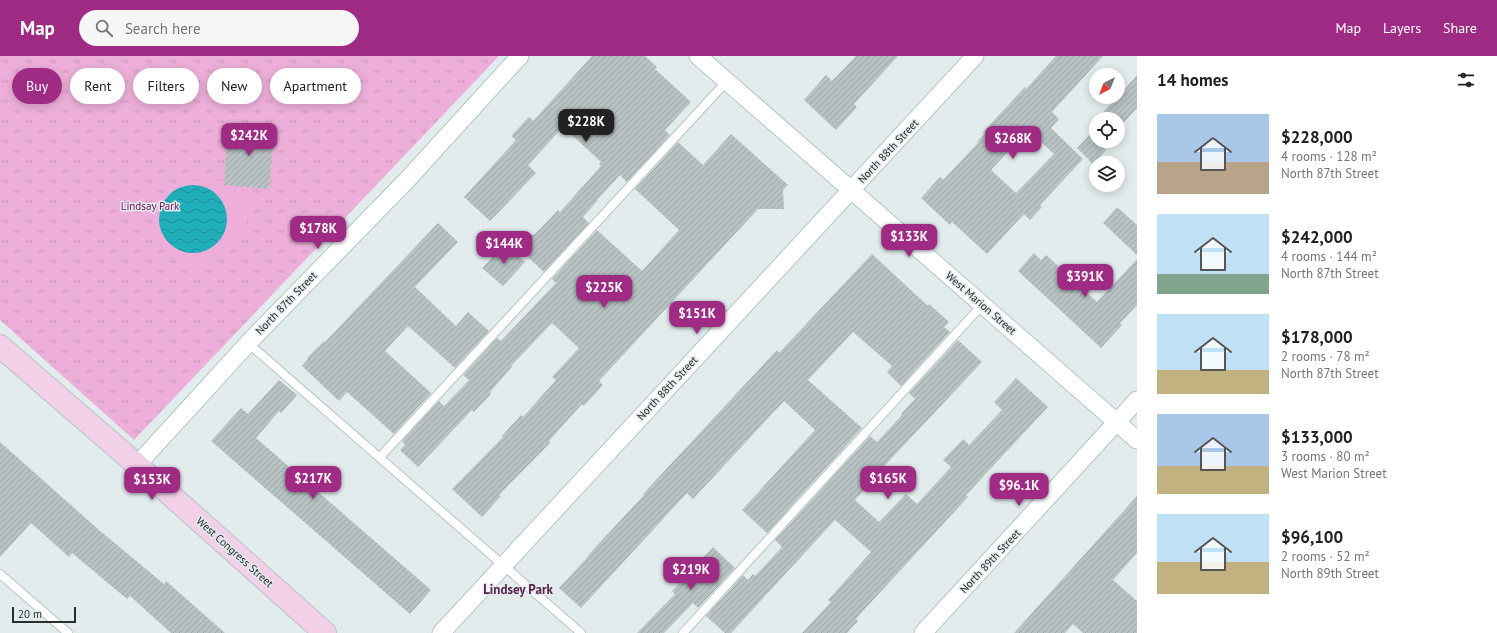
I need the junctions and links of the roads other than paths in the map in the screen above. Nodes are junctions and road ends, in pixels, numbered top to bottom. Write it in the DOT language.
graph roads {
  1 [pos="520,56"];
  2 [pos="698,56"];
  3 [pos="975,56"];
  4 [pos="727,81"];
  5 [pos="852,189"];
  6 [pos="983,304"];
  7 [pos="248,343"];
  8 [pos="0,346"];
  9 [pos="1137,400"];
  10 [pos="1117,422"];
  11 [pos="1137,440"];
  12 [pos="380,458"];
  13 [pos="137,465"];
  14 [pos="504,565"];
  15 [pos="0,574"];
  16 [pos="68,633"];
  17 [pos="325,633"];
  18 [pos="442,633"];
  19 [pos="581,633"];
  20 [pos="683,633"];
  21 [pos="923,633"];
  1 -- 7 [label="street, North 87th Street"];
  2 -- 4 [label="street, West Marion Street"];
  3 -- 5 [label="street, North 88th Street"];
  4 -- 5 [label="street, West Marion Street"];
  4 -- 12 [label="lane"];
  5 -- 6 [label="street, West Marion Street"];
  5 -- 14 [label="street, North 88th Street"];
  6 -- 10 [label="street, West Marion Street"];
  6 -- 20 [label="lane"];
  7 -- 12 [label="lane"];
  7 -- 13 [label="street, North 87th Street"];
  8 -- 13 [label="street, West Congress Street"];
  9 -- 10 [label="street, North 89th Street"];
  10 -- 11 [label="street, West Marion Street"];
  10 -- 21 [label="street, North 89th Street"];
  12 -- 14 [label="lane"];
  13 -- 17 [label="street, West Congress Street"];
  14 -- 18 [label="street, North 88th Street"];
  14 -- 19 [label="lane"];
  15 -- 16 [label="lane"];
}
